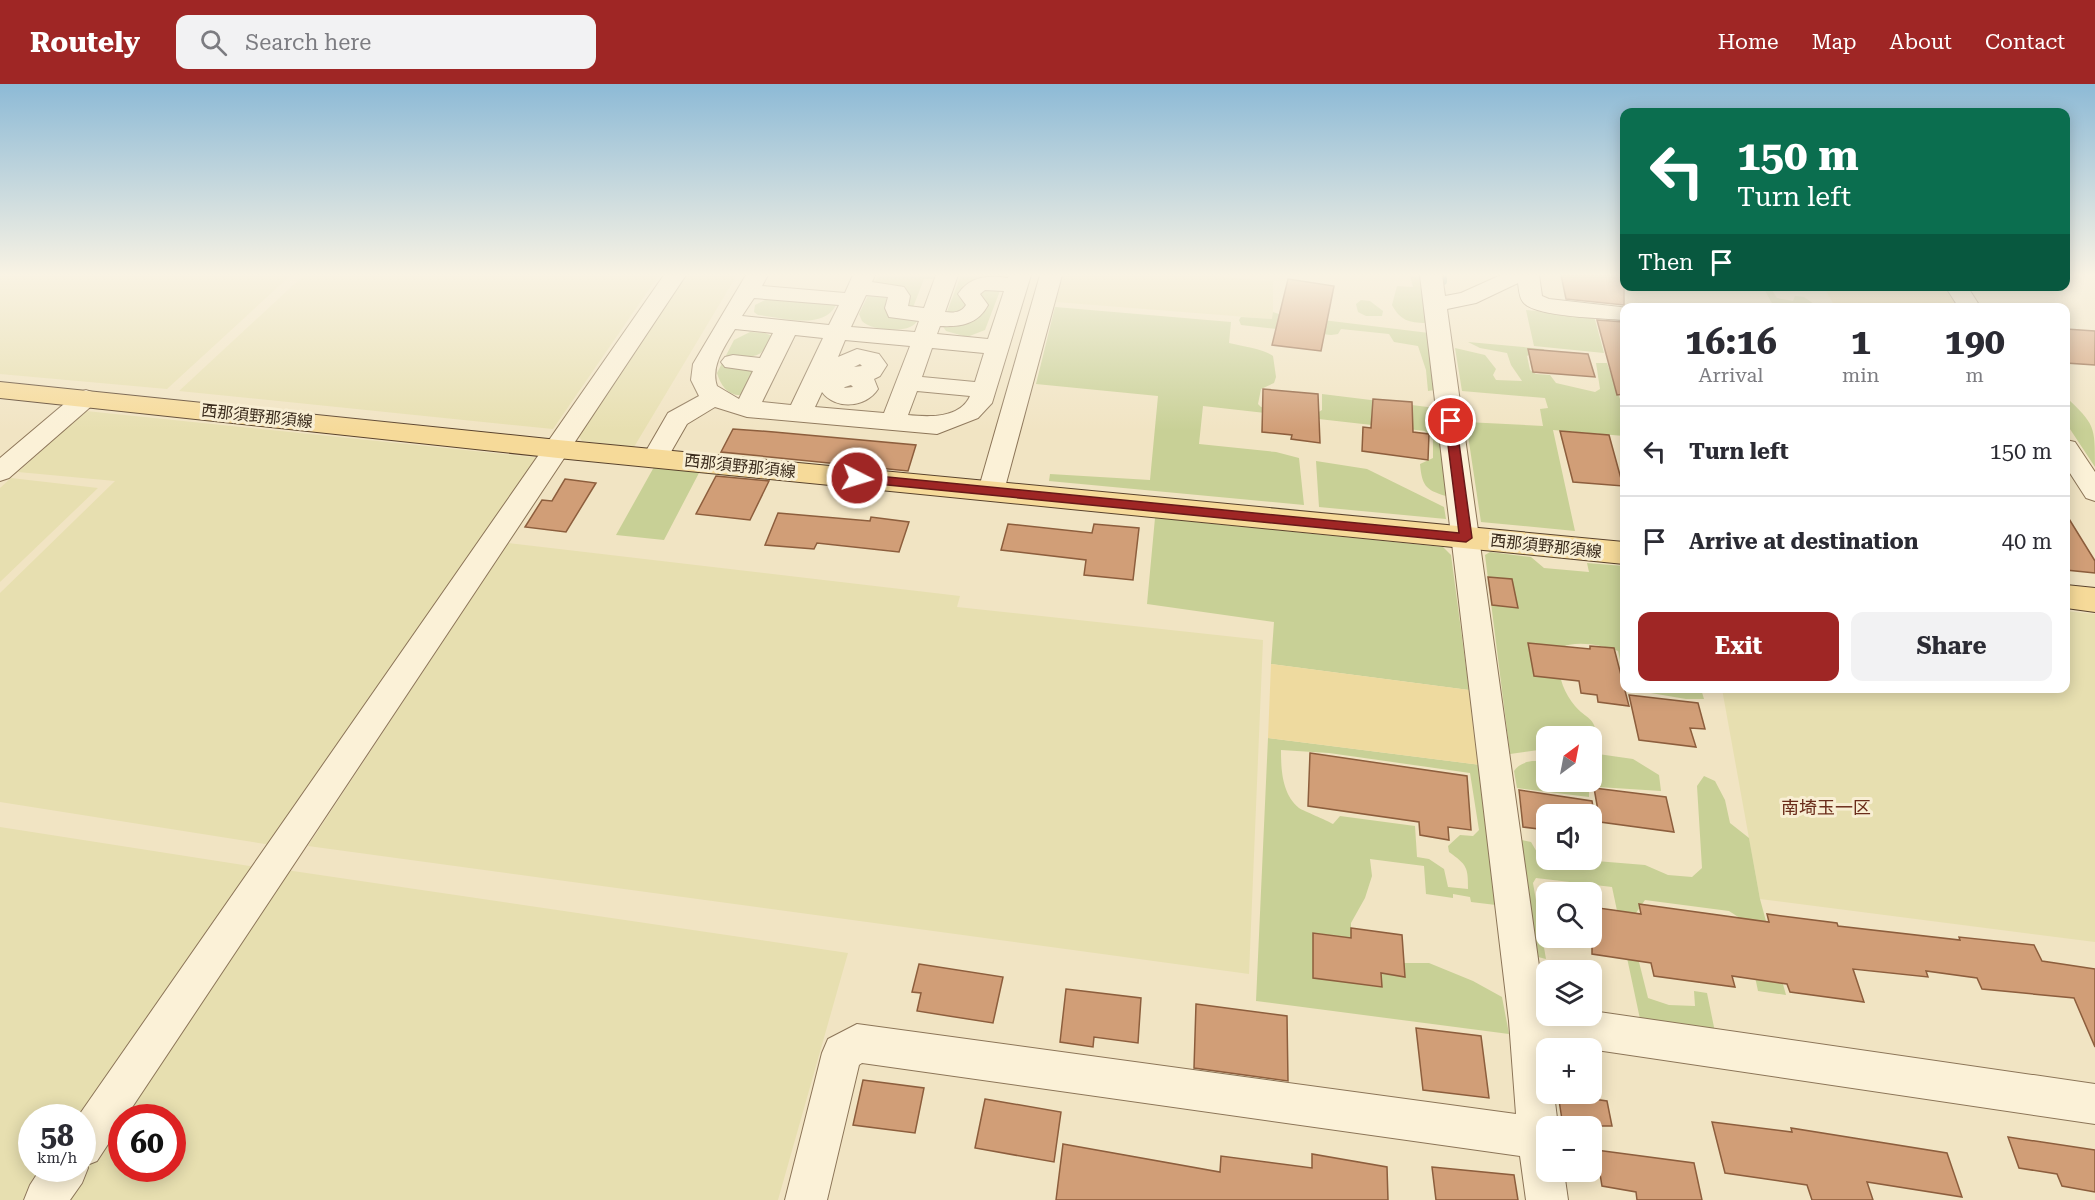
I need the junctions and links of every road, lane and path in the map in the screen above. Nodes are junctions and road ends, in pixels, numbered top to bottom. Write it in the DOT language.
graph roads {
  1 [pos="640,327"];
  2 [pos="726,327"];
  3 [pos="787,327"];
  4 [pos="814,327"];
  5 [pos="839,327"];
  6 [pos="928,327"];
  7 [pos="1003,327"];
  8 [pos="1037,327"];
  9 [pos="1439,327"];
  10 [pos="837,332"];
  11 [pos="923,340"];
  12 [pos="997,347"];
  13 [pos="733,362"];
  14 [pos="768,366"];
  15 [pos="909,378"];
  16 [pos="852,387"];
  17 [pos="0,390"];
  18 [pos="984,390"];
  19 [pos="715,397"];
  20 [pos="86,398"];
  21 [pos="747,409"];
  22 [pos="799,414"];
  23 [pos="892,423"];
  24 [pos="558,448"];
  25 [pos="2070,454"];
  26 [pos="656,458"];
  27 [pos="0,472"];
  28 [pos="991,491"];
  29 [pos="2095,492"];
  30 [pos="1466,538"];
  31 [pos="1620,553"];
  32 [pos="2070,597"];
  33 [pos="2095,600"];
  34 [pos="1528,1021"];
  35 [pos="2095,1104"];
  36 [pos="1536,1116"];
  37 [pos="96,1125"];
  38 [pos="1536,1138"];
  39 [pos="57,1182"];
  40 [pos="1545,1182"];
  41 [pos="45,1200"];
  42 [pos="806,1200"];
  43 [pos="1548,1200"];
  1 -- 24 [label="street"];
  2 -- 19 [label="street"];
  3 -- 14 [label="street"];
  4 -- 10 [label="street"];
  5 -- 10 [label="street"];
  6 -- 11 [label="street"];
  7 -- 12 [label="street"];
  8 -- 28 [label="street"];
  9 -- 30 [label="street"];
  10 -- 11 [label="street"];
  10 -- 22 [label="street"];
  11 -- 12 [label="street"];
  11 -- 15 [label="street"];
  12 -- 18 [label="street"];
  13 -- 14 [label="street"];
  14 -- 21 [label="street"];
  15 -- 16 [label="street"];
  15 -- 18 [label="street"];
  15 -- 23 [label="street"];
  16 -- 22 [label="street"];
  16 -- 23 [label="street"];
  17 -- 20 [label="main road, 西那須野那須線"];
  18 -- 23 [label="street"];
  19 -- 21 [label="street"];
  19 -- 26 [label="street"];
  20 -- 24 [label="main road, 西那須野那須線"];
  20 -- 27 [label="street"];
  21 -- 22 [label="street"];
  24 -- 26 [label="main road, 西那須野那須線"];
  24 -- 37 [label="street"];
  25 -- 29 [label="street"];
  26 -- 28 [label="main road, 西那須野那須線"];
  28 -- 30 [label="main road, 西那須野那須線"];
  30 -- 31 [label="main road, 西那須野那須線"];
  30 -- 34 [label="street"];
  32 -- 33 [label="main road"];
  34 -- 35 [label="street"];
  34 -- 36 [label="street"];
  38 -- 42 [label="street"];
  39 -- 41 [label="street"];
  40 -- 43 [label="street"];
}
